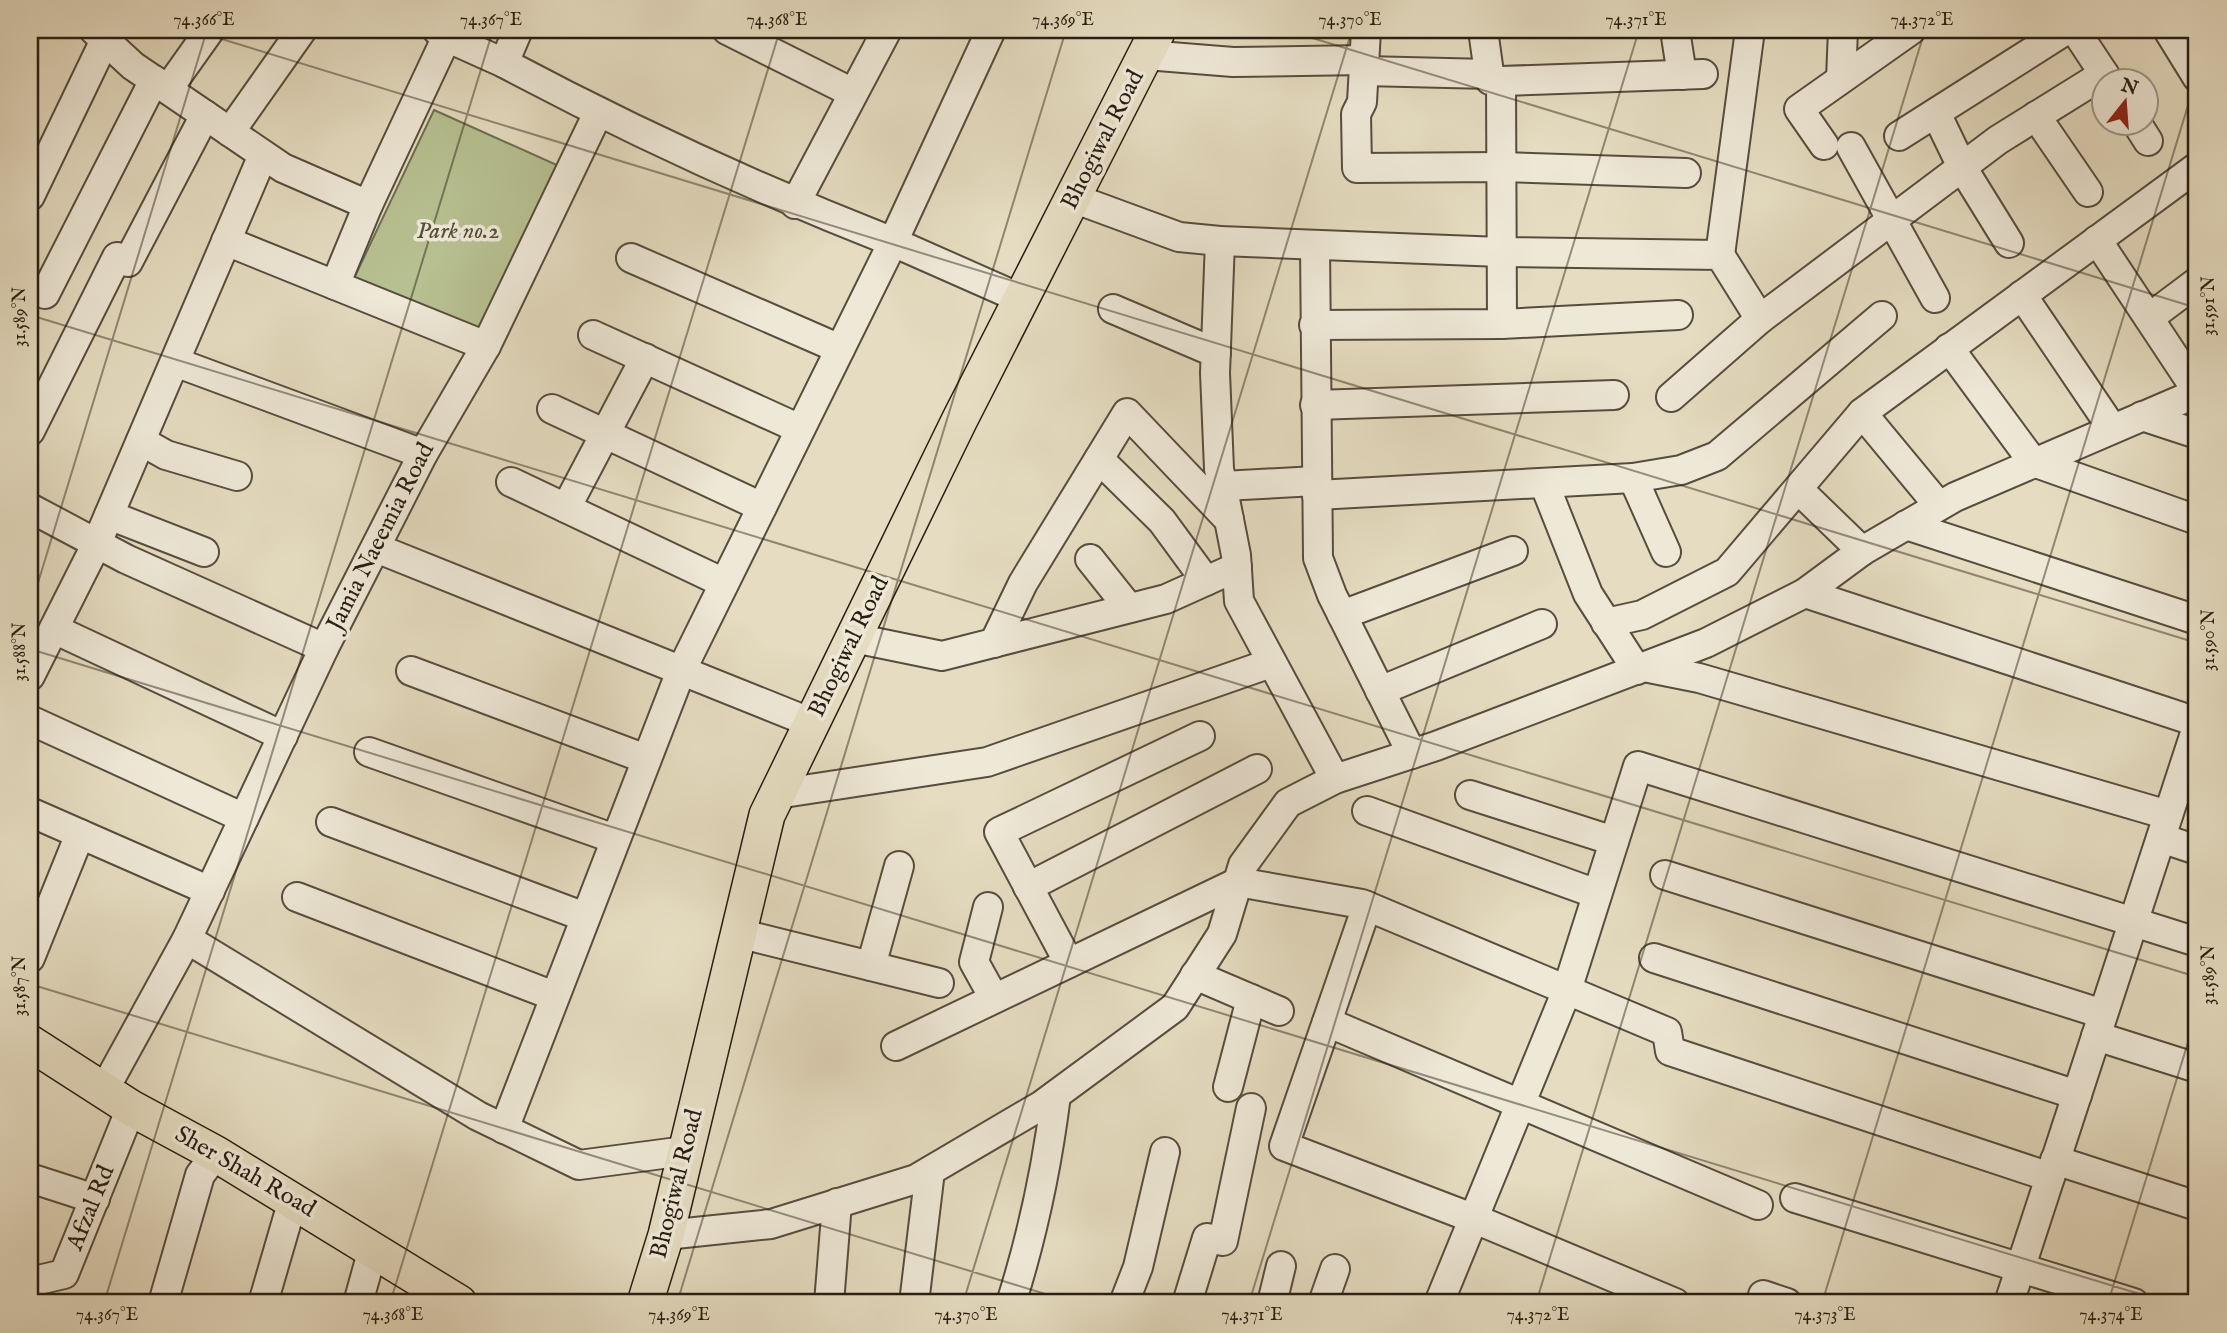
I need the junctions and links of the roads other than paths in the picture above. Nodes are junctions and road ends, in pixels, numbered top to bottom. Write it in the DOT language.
graph roads {
  1 [pos="210,30"];
  2 [pos="302,30"];
  3 [pos="518,30"];
  4 [pos="727,30"];
  5 [pos="887,30"];
  6 [pos="991,30"];
  7 [pos="1366,30"];
  8 [pos="1483,30"];
  9 [pos="1675,30"];
  10 [pos="1750,30"];
  11 [pos="1843,30"];
  12 [pos="1911,30"];
  13 [pos="2066,30"];
  14 [pos="2075,30"];
  15 [pos="2168,30"];
  16 [pos="445,32"];
  17 [pos="109,36"];
  18 [pos="1152,42"];
  19 [pos="504,63"];
  20 [pos="1364,65"];
  21 [pos="2099,66"];
  22 [pos="2195,70"];
  23 [pos="1495,78"];
  24 [pos="1841,79"];
  25 [pos="161,85"];
  26 [pos="2090,86"];
  27 [pos="853,93"];
  28 [pos="598,113"];
  29 [pos="1936,113"];
  30 [pos="205,115"];
  31 [pos="2036,116"];
  32 [pos="230,132"];
  33 [pos="1899,136"];
  34 [pos="263,155"];
  35 [pos="2197,166"];
  36 [pos="1501,167"];
  37 [pos="1962,167"];
  38 [pos="1686,173"];
  39 [pos="2088,192"];
  40 [pos="30,195"];
  41 [pos="1073,198"];
  42 [pos="795,204"];
  43 [pos="368,205"];
  44 [pos="1891,220"];
  45 [pos="2097,240"];
  46 [pos="226,241"];
  47 [pos="1220,241"];
  48 [pos="893,242"];
  49 [pos="2009,243"];
  50 [pos="1315,247"];
  51 [pos="1501,252"];
  52 [pos="1720,255"];
  53 [pos="631,258"];
  54 [pos="2197,282"];
  55 [pos="335,285"];
  56 [pos="45,294"];
  57 [pos="2022,295"];
  58 [pos="1936,298"];
  59 [pos="1022,299"];
  60 [pos="1112,309"];
  61 [pos="1678,316"];
  62 [pos="1882,316"];
  63 [pos="2149,318"];
  64 [pos="1760,319"];
  65 [pos="1502,324"];
  66 [pos="1314,325"];
  67 [pos="593,335"];
  68 [pos="485,346"];
  69 [pos="1949,348"];
  70 [pos="840,349"];
  71 [pos="1216,353"];
  72 [pos="645,358"];
  73 [pos="175,362"];
  74 [pos="2197,392"];
  75 [pos="1614,395"];
  76 [pos="1671,397"];
  77 [pos="1315,405"];
  78 [pos="552,409"];
  79 [pos="1862,413"];
  80 [pos="2141,416"];
  81 [pos="31,427"];
  82 [pos="2112,428"];
  83 [pos="800,429"];
  84 [pos="605,434"];
  85 [pos="2197,435"];
  86 [pos="141,441"];
  87 [pos="423,454"];
  88 [pos="1099,459"];
  89 [pos="2033,462"];
  90 [pos="237,476"];
  91 [pos="1633,478"];
  92 [pos="510,482"];
  93 [pos="1544,483"];
  94 [pos="1223,486"];
  95 [pos="1317,488"];
  96 [pos="1799,490"];
  97 [pos="1939,506"];
  98 [pos="762,507"];
  99 [pos="30,508"];
  100 [pos="566,508"];
  101 [pos="109,514"];
  102 [pos="1229,520"];
  103 [pos="2197,520"];
  104 [pos="1906,526"];
  105 [pos="97,543"];
  106 [pos="376,548"];
  107 [pos="1513,551"];
  108 [pos="1862,551"];
  109 [pos="205,552"];
  110 [pos="1666,552"];
  111 [pos="1090,559"];
  112 [pos="1237,567"];
  113 [pos="1206,581"];
  114 [pos="724,583"];
  115 [pos="1805,593"];
  116 [pos="1129,608"];
  117 [pos="1342,615"];
  118 [pos="2197,620"];
  119 [pos="1606,623"];
  120 [pos="1542,624"];
  121 [pos="54,629"];
  122 [pos="853,638"];
  123 [pos="994,643"];
  124 [pos="324,648"];
  125 [pos="1271,663"];
  126 [pos="1641,668"];
  127 [pos="681,670"];
  128 [pos="411,671"];
  129 [pos="30,676"];
  130 [pos="1380,691"];
  131 [pos="30,720"];
  132 [pos="812,723"];
  133 [pos="2197,724"];
  134 [pos="283,736"];
  135 [pos="1200,736"];
  136 [pos="369,751"];
  137 [pos="1412,754"];
  138 [pos="646,759"];
  139 [pos="1257,769"];
  140 [pos="1335,779"];
  141 [pos="777,794"];
  142 [pos="1470,795"];
  143 [pos="1367,811"];
  144 [pos="30,812"];
  145 [pos="244,818"];
  146 [pos="331,822"];
  147 [pos="2165,827"];
  148 [pos="80,834"];
  149 [pos="615,839"];
  150 [pos="1614,841"];
  151 [pos="2197,850"];
  152 [pos="900,866"];
  153 [pos="1665,875"];
  154 [pos="1238,882"];
  155 [pos="1028,887"];
  156 [pos="210,891"];
  157 [pos="1597,894"];
  158 [pos="297,897"];
  159 [pos="1367,906"];
  160 [pos="988,907"];
  161 [pos="585,917"];
  162 [pos="2134,921"];
  163 [pos="738,933"];
  164 [pos="187,939"];
  165 [pos="2197,942"];
  166 [pos="30,958"];
  167 [pos="1654,958"];
  168 [pos="1069,963"];
  169 [pos="872,966"];
  170 [pos="1195,975"];
  171 [pos="939,983"];
  172 [pos="1567,990"];
  173 [pos="554,996"];
  174 [pos="994,998"];
  175 [pos="1251,999"];
  176 [pos="1279,1011"];
  177 [pos="1327,1022"];
  178 [pos="2100,1025"];
  179 [pos="30,1042"];
  180 [pos="896,1045"];
  181 [pos="2197,1068"];
  182 [pos="1228,1087"];
  183 [pos="1056,1095"];
  184 [pos="2077,1095"];
  185 [pos="118,1099"];
  186 [pos="1522,1104"];
  187 [pos="1251,1108"];
  188 [pos="504,1129"];
  189 [pos="685,1151"];
  190 [pos="1165,1152"];
  191 [pos="216,1154"];
  192 [pos="2053,1168"];
  193 [pos="930,1171"];
  194 [pos="30,1178"];
  195 [pos="1796,1198"];
  196 [pos="95,1199"];
  197 [pos="293,1200"];
  198 [pos="837,1203"];
  199 [pos="1759,1205"];
  200 [pos="2197,1206"];
  201 [pos="1475,1219"];
  202 [pos="666,1235"];
  203 [pos="373,1249"];
  204 [pos="1281,1266"];
  205 [pos="2020,1268"];
  206 [pos="1335,1269"];
  207 [pos="30,1282"];
  208 [pos="1449,1300"];
  209 [pos="163,1303"];
  210 [pos="263,1303"];
  211 [pos="358,1303"];
  212 [pos="459,1303"];
  213 [pos="645,1303"];
  214 [pos="829,1303"];
  215 [pos="914,1303"];
  216 [pos="1011,1303"];
  217 [pos="1124,1303"];
  218 [pos="1187,1303"];
  219 [pos="1272,1303"];
  220 [pos="1323,1303"];
  221 [pos="1675,1303"];
  222 [pos="2009,1303"];
  223 [pos="2131,1303"];
  1 -- 25 [label="street"];
  2 -- 32 [label="street"];
  3 -- 19 [label="street"];
  4 -- 27 [label="street"];
  5 -- 27 [label="street"];
  6 -- 48 [label="street"];
  7 -- 20 [label="street"];
  8 -- 23 [label="street"];
  9 -- 23 [label="street"];
  10 -- 52 [label="street"];
  11 -- 24 [label="street"];
  12 -- 24 [label="street"];
  13 -- 29 [label="street"];
  14 -- 21 [label="street"];
  15 -- 22 [label="street"];
  16 -- 19 [label="street"];
  16 -- 43 [label="street"];
  17 -- 25 [label="street"];
  17 -- 40 [label="street"];
  18 -- 20 [label="street"];
  18 -- 41 [label="main road, Bhogiwal Road"];
  19 -- 28 [label="street"];
  20 -- 23 [label="street"];
  20 -- 36 [label="street"];
  23 -- 36 [label="street"];
  24 -- 44 [label="street"];
  25 -- 30 [label="street"];
  25 -- 56 [label="street"];
  26 -- 31 [label="street"];
  27 -- 42 [label="street"];
  28 -- 42 [label="street"];
  28 -- 68 [label="street, Jamia Naeemia Road"];
  29 -- 33 [label="street"];
  29 -- 37 [label="street"];
  30 -- 32 [label="street"];
  30 -- 81 [label="street"];
  31 -- 37 [label="street"];
  31 -- 39 [label="street"];
  32 -- 34 [label="street"];
  34 -- 43 [label="street"];
  34 -- 46 [label="street"];
  35 -- 45 [label="street"];
  36 -- 38 [label="street"];
  36 -- 51 [label="street"];
  37 -- 44 [label="street"];
  37 -- 49 [label="street"];
  41 -- 47 [label="street"];
  41 -- 59 [label="main road, Bhogiwal Road"];
  42 -- 48 [label="street"];
  43 -- 55 [label="street"];
  44 -- 58 [label="street"];
  44 -- 64 [label="street"];
  45 -- 57 [label="street"];
  45 -- 63 [label="street"];
  46 -- 55 [label="street"];
  46 -- 73 [label="street"];
  47 -- 50 [label="street"];
  47 -- 71 [label="street"];
  48 -- 59 [label="street"];
  48 -- 70 [label="street"];
  50 -- 51 [label="street"];
  50 -- 66 [label="street"];
  51 -- 52 [label="street"];
  51 -- 65 [label="street"];
  52 -- 64 [label="street"];
  53 -- 70 [label="street"];
  54 -- 63 [label="street"];
  55 -- 68 [label="street"];
  57 -- 69 [label="street"];
  57 -- 82 [label="street"];
  59 -- 122 [label="main road, Bhogiwal Road"];
  60 -- 71 [label="street"];
  61 -- 65 [label="street"];
  62 -- 91 [label="street"];
  63 -- 74 [label="street"];
  64 -- 76 [label="street"];
  65 -- 66 [label="street"];
  66 -- 77 [label="street"];
  67 -- 72 [label="street"];
  68 -- 87 [label="street, Jamia Naeemia Road"];
  69 -- 79 [label="street"];
  69 -- 89 [label="street"];
  70 -- 83 [label="street"];
  71 -- 94 [label="street"];
  72 -- 83 [label="street"];
  72 -- 84 [label="street"];
  73 -- 86 [label="street"];
  73 -- 87 [label="street"];
  74 -- 80 [label="street"];
  75 -- 77 [label="street"];
  77 -- 95 [label="street"];
  78 -- 84 [label="street"];
  79 -- 96 [label="street"];
  79 -- 97 [label="street"];
  80 -- 82 [label="street"];
  80 -- 85 [label="street"];
  82 -- 89 [label="street"];
  83 -- 98 [label="street"];
  84 -- 98 [label="street"];
  84 -- 100 [label="street"];
  86 -- 90 [label="street"];
  86 -- 101 [label="street"];
  87 -- 106 [label="street, Jamia Naeemia Road"];
  88 -- 102 [label="street"];
  88 -- 113 [label="street"];
  88 -- 123 [label="street"];
  89 -- 97 [label="street"];
  89 -- 103 [label="street"];
  91 -- 93 [label="street"];
  91 -- 110 [label="street"];
  92 -- 100 [label="street"];
  93 -- 95 [label="street"];
  93 -- 119 [label="street"];
  94 -- 95 [label="street"];
  94 -- 102 [label="street"];
  95 -- 117 [label="street"];
  96 -- 108 [label="street"];
  96 -- 119 [label="street"];
  97 -- 104 [label="street"];
  98 -- 114 [label="street"];
  99 -- 105 [label="street"];
  100 -- 114 [label="street"];
  101 -- 105 [label="street"];
  101 -- 109 [label="street"];
  102 -- 112 [label="street"];
  104 -- 108 [label="street"];
  104 -- 118 [label="street"];
  105 -- 121 [label="street"];
  105 -- 124 [label="street"];
  106 -- 124 [label="street, Jamia Naeemia Road"];
  106 -- 127 [label="street"];
  107 -- 117 [label="street"];
  108 -- 115 [label="street"];
  111 -- 116 [label="street"];
  112 -- 113 [label="street"];
  112 -- 125 [label="street"];
  113 -- 116 [label="street"];
  114 -- 127 [label="street"];
  115 -- 126 [label="street"];
  115 -- 133 [label="street"];
  116 -- 123 [label="street"];
  117 -- 130 [label="street"];
  119 -- 126 [label="street"];
  120 -- 130 [label="street"];
  121 -- 129 [label="street"];
  121 -- 134 [label="street"];
  122 -- 123 [label="street"];
  122 -- 132 [label="main road, Bhogiwal Road"];
  124 -- 134 [label="street, Jamia Naeemia Road"];
  125 -- 140 [label="street"];
  125 -- 141 [label="street"];
  126 -- 137 [label="street"];
  126 -- 147 [label="street"];
  127 -- 132 [label="street"];
  127 -- 138 [label="street"];
  128 -- 138 [label="street"];
  130 -- 137 [label="street"];
  131 -- 145 [label="street"];
  132 -- 141 [label="main road, Bhogiwal Road"];
  133 -- 147 [label="street"];
  134 -- 145 [label="street, Jamia Naeemia Road"];
  135 -- 155 [label="street"];
  136 -- 149 [label="street"];
  137 -- 140 [label="street"];
  138 -- 149 [label="street"];
  139 -- 155 [label="street"];
  140 -- 154 [label="street"];
  141 -- 163 [label="main road, Bhogiwal Road"];
  142 -- 150 [label="street"];
  143 -- 157 [label="street"];
  144 -- 148 [label="street"];
  145 -- 156 [label="street, Jamia Naeemia Road"];
  146 -- 161 [label="street"];
  147 -- 151 [label="street"];
  147 -- 162 [label="street"];
  148 -- 156 [label="street"];
  148 -- 166 [label="street"];
  149 -- 161 [label="street"];
  150 -- 157 [label="street"];
  150 -- 162 [label="street"];
  152 -- 169 [label="street"];
  153 -- 178 [label="street"];
  154 -- 159 [label="street"];
  154 -- 168 [label="street"];
  154 -- 170 [label="street"];
  155 -- 168 [label="street"];
  156 -- 164 [label="street, Jamia Naeemia Road"];
  157 -- 172 [label="street"];
  158 -- 173 [label="street"];
  159 -- 172 [label="street"];
  159 -- 177 [label="street"];
  160 -- 174 [label="street"];
  161 -- 173 [label="street"];
  162 -- 165 [label="street"];
  162 -- 178 [label="street"];
  163 -- 169 [label="street"];
  163 -- 189 [label="main road, Bhogiwal Road"];
  164 -- 185 [label="street, Jamia Naeemia Road"];
  164 -- 188 [label="street"];
  167 -- 184 [label="street"];
  168 -- 174 [label="street"];
  169 -- 171 [label="street"];
  170 -- 175 [label="street"];
  170 -- 183 [label="street"];
  172 -- 186 [label="street"];
  172 -- 192 [label="street"];
  173 -- 188 [label="street"];
  174 -- 180 [label="street"];
  175 -- 176 [label="street"];
  175 -- 182 [label="street"];
  177 -- 186 [label="street"];
  177 -- 201 [label="street"];
  178 -- 181 [label="street"];
  178 -- 184 [label="street"];
  179 -- 185 [label="main road, Sher Shah Road"];
  183 -- 193 [label="street"];
  183 -- 216 [label="street"];
  184 -- 192 [label="street"];
  185 -- 191 [label="main road, Sher Shah Road"];
  185 -- 196 [label="street, Afzal Rd"];
  186 -- 199 [label="street"];
  186 -- 201 [label="street"];
  187 -- 218 [label="street"];
  188 -- 189 [label="street"];
  189 -- 202 [label="main road, Bhogiwal Road"];
  190 -- 217 [label="street"];
  191 -- 197 [label="main road, Sher Shah Road"];
  191 -- 209 [label="street"];
  192 -- 200 [label="street"];
  192 -- 205 [label="street"];
  193 -- 198 [label="street"];
  193 -- 215 [label="street"];
  194 -- 196 [label="street"];
  195 -- 205 [label="street"];
  196 -- 207 [label="street, Afzal Rd"];
  197 -- 203 [label="main road, Sher Shah Road"];
  197 -- 210 [label="street"];
  198 -- 202 [label="street"];
  198 -- 214 [label="street"];
  201 -- 208 [label="street"];
  201 -- 221 [label="street"];
  202 -- 213 [label="main road, Bhogiwal Road"];
  203 -- 211 [label="street"];
  203 -- 212 [label="main road, Sher Shah Road"];
  204 -- 219 [label="street"];
  205 -- 222 [label="street"];
  205 -- 223 [label="street"];
  206 -- 220 [label="street"];
}
